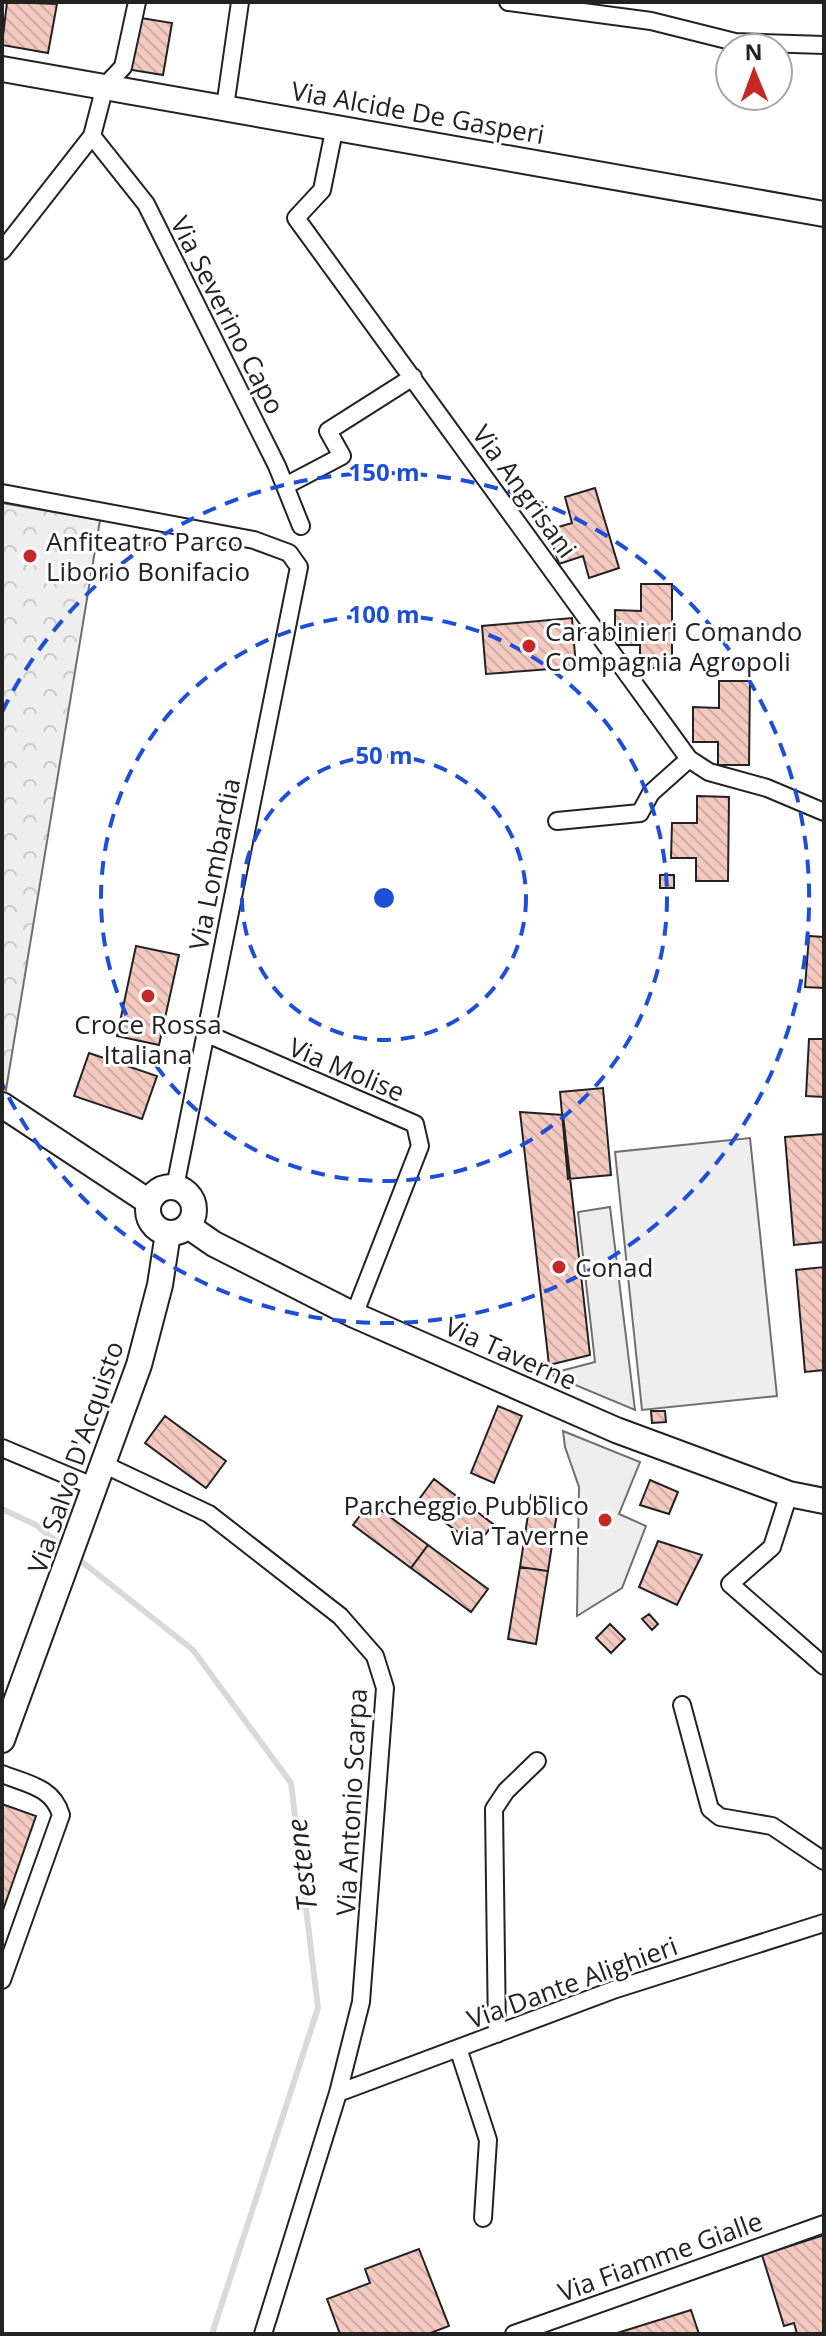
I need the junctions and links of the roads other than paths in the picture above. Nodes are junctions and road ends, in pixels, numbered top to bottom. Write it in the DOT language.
graph roads {
  1 [pos="137,2"];
  2 [pos="240,2"];
  3 [pos="508,2"];
  4 [pos="585,7"];
  5 [pos="824,45"];
  6 [pos="2,69"];
  7 [pos="105,86"];
  8 [pos="225,107"];
  9 [pos="335,126"];
  10 [pos="92,136"];
  11 [pos="824,214"];
  12 [pos="2,251"];
  13 [pos="413,377"];
  14 [pos="285,486"];
  15 [pos="2,493"];
  16 [pos="301,526"];
  17 [pos="689,759"];
  18 [pos="824,812"];
  19 [pos="557,821"];
  20 [pos="205,1033"];
  21 [pos="2,1105"];
  22 [pos="175,1187"];
  23 [pos="149,1202"];
  24 [pos="178,1230"];
  25 [pos="354,1315"];
  26 [pos="2,1448"];
  27 [pos="97,1481"];
  28 [pos="789,1494"];
  29 [pos="824,1501"];
  30 [pos="824,1666"];
  31 [pos="682,1705"];
  32 [pos="2,1740"];
  33 [pos="537,1761"];
  34 [pos="2,1774"];
  35 [pos="824,1861"];
  36 [pos="824,1923"];
  37 [pos="2,1980"];
  38 [pos="497,2034"];
  39 [pos="458,2048"];
  40 [pos="338,2093"];
  41 [pos="483,2218"];
  42 [pos="824,2224"];
  43 [pos="263,2334"];
  44 [pos="514,2334"];
  1 -- 7 [label="street"];
  2 -- 8 [label="street"];
  3 -- 4 [label="street"];
  4 -- 5 [label="street"];
  6 -- 7 [label="street, Via Alcide De Gasperi"];
  7 -- 8 [label="street, Via Alcide De Gasperi"];
  7 -- 10 [label="street"];
  8 -- 9 [label="street, Via Alcide De Gasperi"];
  9 -- 11 [label="street, Via Alcide De Gasperi"];
  9 -- 13 [label="street, Via Angrisani"];
  10 -- 12 [label="street"];
  10 -- 14 [label="street, Via Severino Capo"];
  13 -- 14 [label="street"];
  13 -- 17 [label="street, Via Angrisani"];
  14 -- 16 [label="street, Via Severino Capo"];
  15 -- 20 [label="street, Via Lombardia"];
  17 -- 18 [label="street, Via Angrisani"];
  17 -- 19 [label="street"];
  20 -- 22 [label="street, Via Lombardia"];
  20 -- 25 [label="street, Via Molise"];
  21 -- 23 [label="street"];
  22 -- 23 [label="street"];
  22 -- 24 [label="street"];
  23 -- 24 [label="street"];
  24 -- 25 [label="street, Via Taverne"];
  24 -- 27 [label="street, Via Salvo D'Acquisto"];
  25 -- 28 [label="street, Via Taverne"];
  26 -- 27 [label="street, Via Antonio Scarpa"];
  27 -- 32 [label="street, Via Salvo D'Acquisto"];
  27 -- 40 [label="street, Via Antonio Scarpa"];
  28 -- 29 [label="street, Via Taverne"];
  28 -- 30 [label="street"];
  31 -- 35 [label="street"];
  33 -- 38 [label="street"];
  34 -- 37 [label="street"];
  36 -- 38 [label="street, Via Dante Alighieri"];
  38 -- 39 [label="street, Via Dante Alighieri"];
  39 -- 40 [label="street"];
  39 -- 41 [label="street, Via Dante Alighieri"];
  40 -- 43 [label="street, Via Antonio Scarpa"];
  42 -- 44 [label="street, Via Fiamme Gialle"];
}
